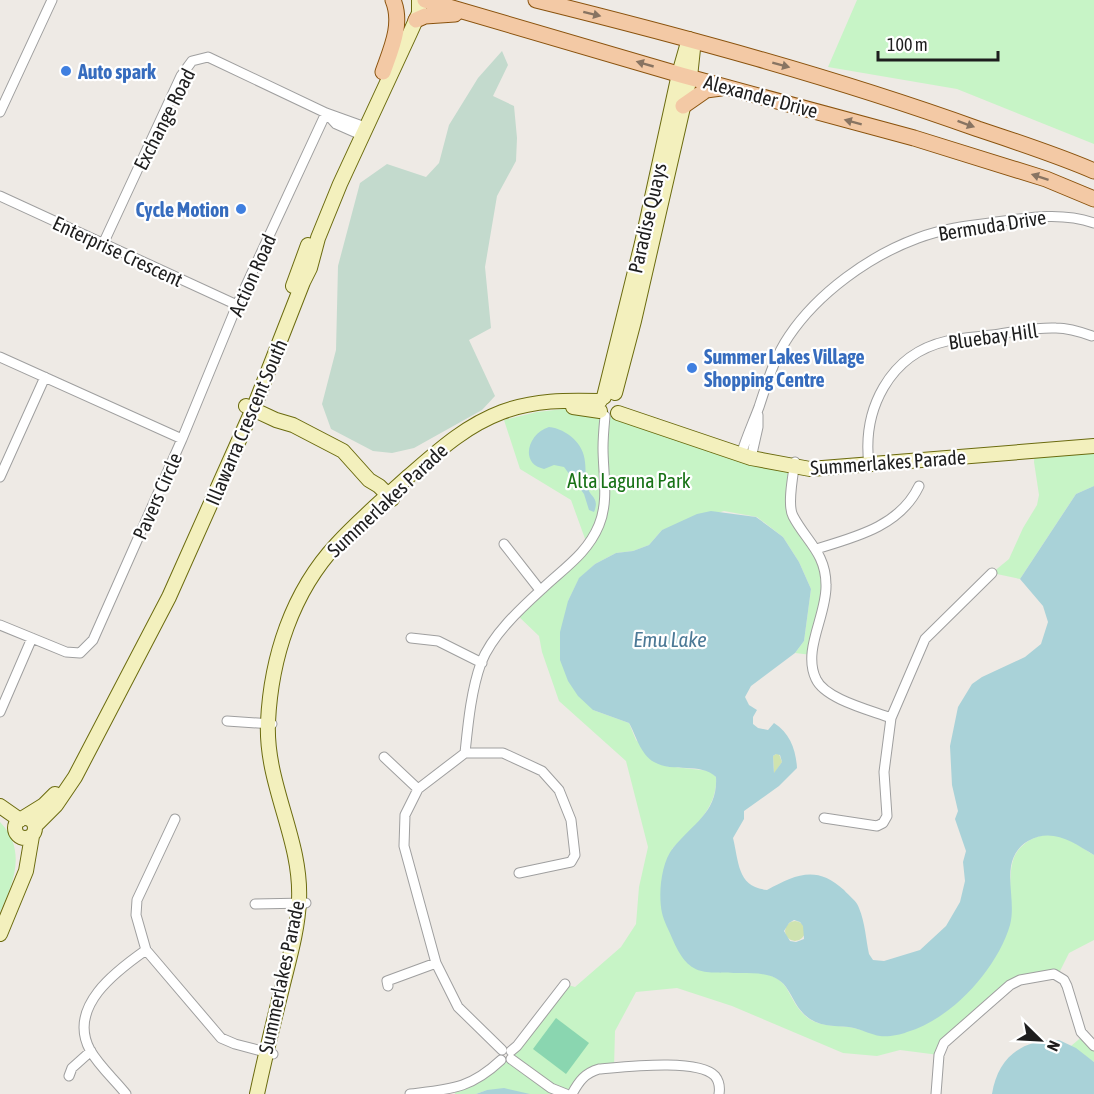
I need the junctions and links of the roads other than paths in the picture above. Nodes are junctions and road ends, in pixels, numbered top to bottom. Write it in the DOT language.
graph roads {
  1 [pos="393,0"];
  2 [pos="418,0"];
  3 [pos="425,0"];
  4 [pos="536,0"];
  5 [pos="50,1"];
  6 [pos="479,16"];
  7 [pos="416,20"];
  8 [pos="692,40"];
  9 [pos="383,72"];
  10 [pos="684,76"];
  11 [pos="727,87"];
  12 [pos="683,106"];
  13 [pos="0,112"];
  14 [pos="326,113"];
  15 [pos="360,130"];
  16 [pos="1094,171"];
  17 [pos="0,196"];
  18 [pos="1094,199"];
  19 [pos="1094,223"];
  20 [pos="103,244"];
  21 [pos="237,306"];
  22 [pos="629,320"];
  23 [pos="1092,336"];
  24 [pos="0,357"];
  25 [pos="45,377"];
  26 [pos="251,404"];
  27 [pos="609,407"];
  28 [pos="183,439"];
  29 [pos="1094,439"];
  30 [pos="1094,446"];
  31 [pos="747,453"];
  32 [pos="869,461"];
  33 [pos="794,464"];
  34 [pos="0,477"];
  35 [pos="919,486"];
  36 [pos="386,501"];
  37 [pos="504,544"];
  38 [pos="816,549"];
  39 [pos="992,573"];
  40 [pos="540,590"];
  41 [pos="0,625"];
  42 [pos="32,638"];
  43 [pos="411,638"];
  44 [pos="482,663"];
  45 [pos="0,712"];
  46 [pos="891,718"];
  47 [pos="227,721"];
  48 [pos="271,724"];
  49 [pos="465,753"];
  50 [pos="384,757"];
  51 [pos="418,789"];
  52 [pos="0,806"];
  53 [pos="0,815"];
  54 [pos="824,818"];
  55 [pos="175,819"];
  56 [pos="24,828"];
  57 [pos="519,873"];
  58 [pos="255,903"];
  59 [pos="302,903"];
  60 [pos="0,934"];
  61 [pos="146,950"];
  62 [pos="436,963"];
  63 [pos="565,984"];
  64 [pos="388,986"];
  65 [pos="1094,1046"];
  66 [pos="91,1051"];
  67 [pos="270,1053"];
  68 [pos="506,1055"];
  69 [pos="69,1076"];
  70 [pos="126,1094"];
  71 [pos="257,1094"];
  72 [pos="263,1094"];
  73 [pos="410,1094"];
  74 [pos="566,1094"];
  75 [pos="572,1094"];
  76 [pos="719,1094"];
  77 [pos="936,1094"];
  1 -- 9 [label="main road"];
  2 -- 7 [label="street, Illawarra Crescent South"];
  2 -- 9 [label="street, Illawarra Crescent South"];
  3 -- 6 [label="main road, Alexander Drive"];
  4 -- 8 [label="main road, Alexander Drive, one-way"];
  5 -- 13 [label="street"];
  6 -- 7 [label="main road"];
  10 -- 6 [label="main road, Alexander Drive, one-way"];
  7 -- 15 [label="street, Illawarra Crescent South"];
  8 -- 10 [label="street, Paradise Quays"];
  8 -- 16 [label="main road, Alexander Drive, one-way"];
  9 -- 15 [label="street, Illawarra Crescent South"];
  10 -- 11 [label="main road, Alexander Drive"];
  10 -- 12 [label="street, Paradise Quays"];
  10 -- 22 [label="street, Paradise Quays"];
  11 -- 12 [label="main road"];
  18 -- 11 [label="main road, Alexander Drive, one-way"];
  12 -- 22 [label="street, Paradise Quays"];
  14 -- 15 [label="street, Exchange Road"];
  14 -- 20 [label="street, Exchange Road"];
  14 -- 21 [label="street, Action Road"];
  15 -- 26 [label="street, Illawarra Crescent South"];
  17 -- 20 [label="street, Enterprise Crescent"];
  19 -- 31 [label="street, Bermuda Drive"];
  20 -- 21 [label="street, Enterprise Crescent"];
  21 -- 28 [label="street, Action Road"];
  22 -- 27 [label="street, Paradise Quays"];
  23 -- 32 [label="street, Bluebay Hill"];
  24 -- 25 [label="street, Pavers Circle"];
  25 -- 28 [label="street, Pavers Circle"];
  25 -- 34 [label="street"];
  26 -- 36 [label="street"];
  26 -- 56 [label="street, Illawarra Crescent South"];
  27 -- 31 [label="street, Summerlakes Parade"];
  27 -- 36 [label="street, Summerlakes Parade"];
  27 -- 40 [label="street, Paradise Quays"];
  28 -- 42 [label="street, Pavers Circle"];
  29 -- 32 [label="street, Summerlakes Parade"];
  30 -- 32 [label="street, Summerlakes Parade"];
  31 -- 33 [label="street, Summerlakes Parade"];
  32 -- 33 [label="street, Summerlakes Parade"];
  33 -- 38 [label="street"];
  35 -- 38 [label="street"];
  36 -- 48 [label="street, Summerlakes Parade"];
  37 -- 40 [label="street"];
  38 -- 46 [label="street"];
  39 -- 46 [label="street"];
  40 -- 44 [label="street, Paradise Quays"];
  41 -- 42 [label="street, Pavers Circle"];
  42 -- 45 [label="street"];
  43 -- 44 [label="street"];
  44 -- 49 [label="street, Paradise Quays"];
  46 -- 54 [label="street"];
  47 -- 48 [label="street"];
  48 -- 59 [label="street, Summerlakes Parade"];
  49 -- 51 [label="street"];
  49 -- 57 [label="street"];
  50 -- 51 [label="street"];
  51 -- 62 [label="street"];
  52 -- 56 [label="street"];
  53 -- 56 [label="street"];
  55 -- 61 [label="street"];
  56 -- 60 [label="street"];
  58 -- 59 [label="street"];
  59 -- 67 [label="street, Summerlakes Parade"];
  61 -- 66 [label="street"];
  61 -- 67 [label="street"];
  62 -- 64 [label="street"];
  62 -- 68 [label="street"];
  63 -- 68 [label="street"];
  65 -- 77 [label="street"];
  66 -- 69 [label="street"];
  66 -- 70 [label="street"];
  67 -- 71 [label="street, Summerlakes Parade"];
  67 -- 72 [label="street, Summerlakes Parade"];
  68 -- 73 [label="street"];
  68 -- 74 [label="street"];
  75 -- 76 [label="street"];
}
